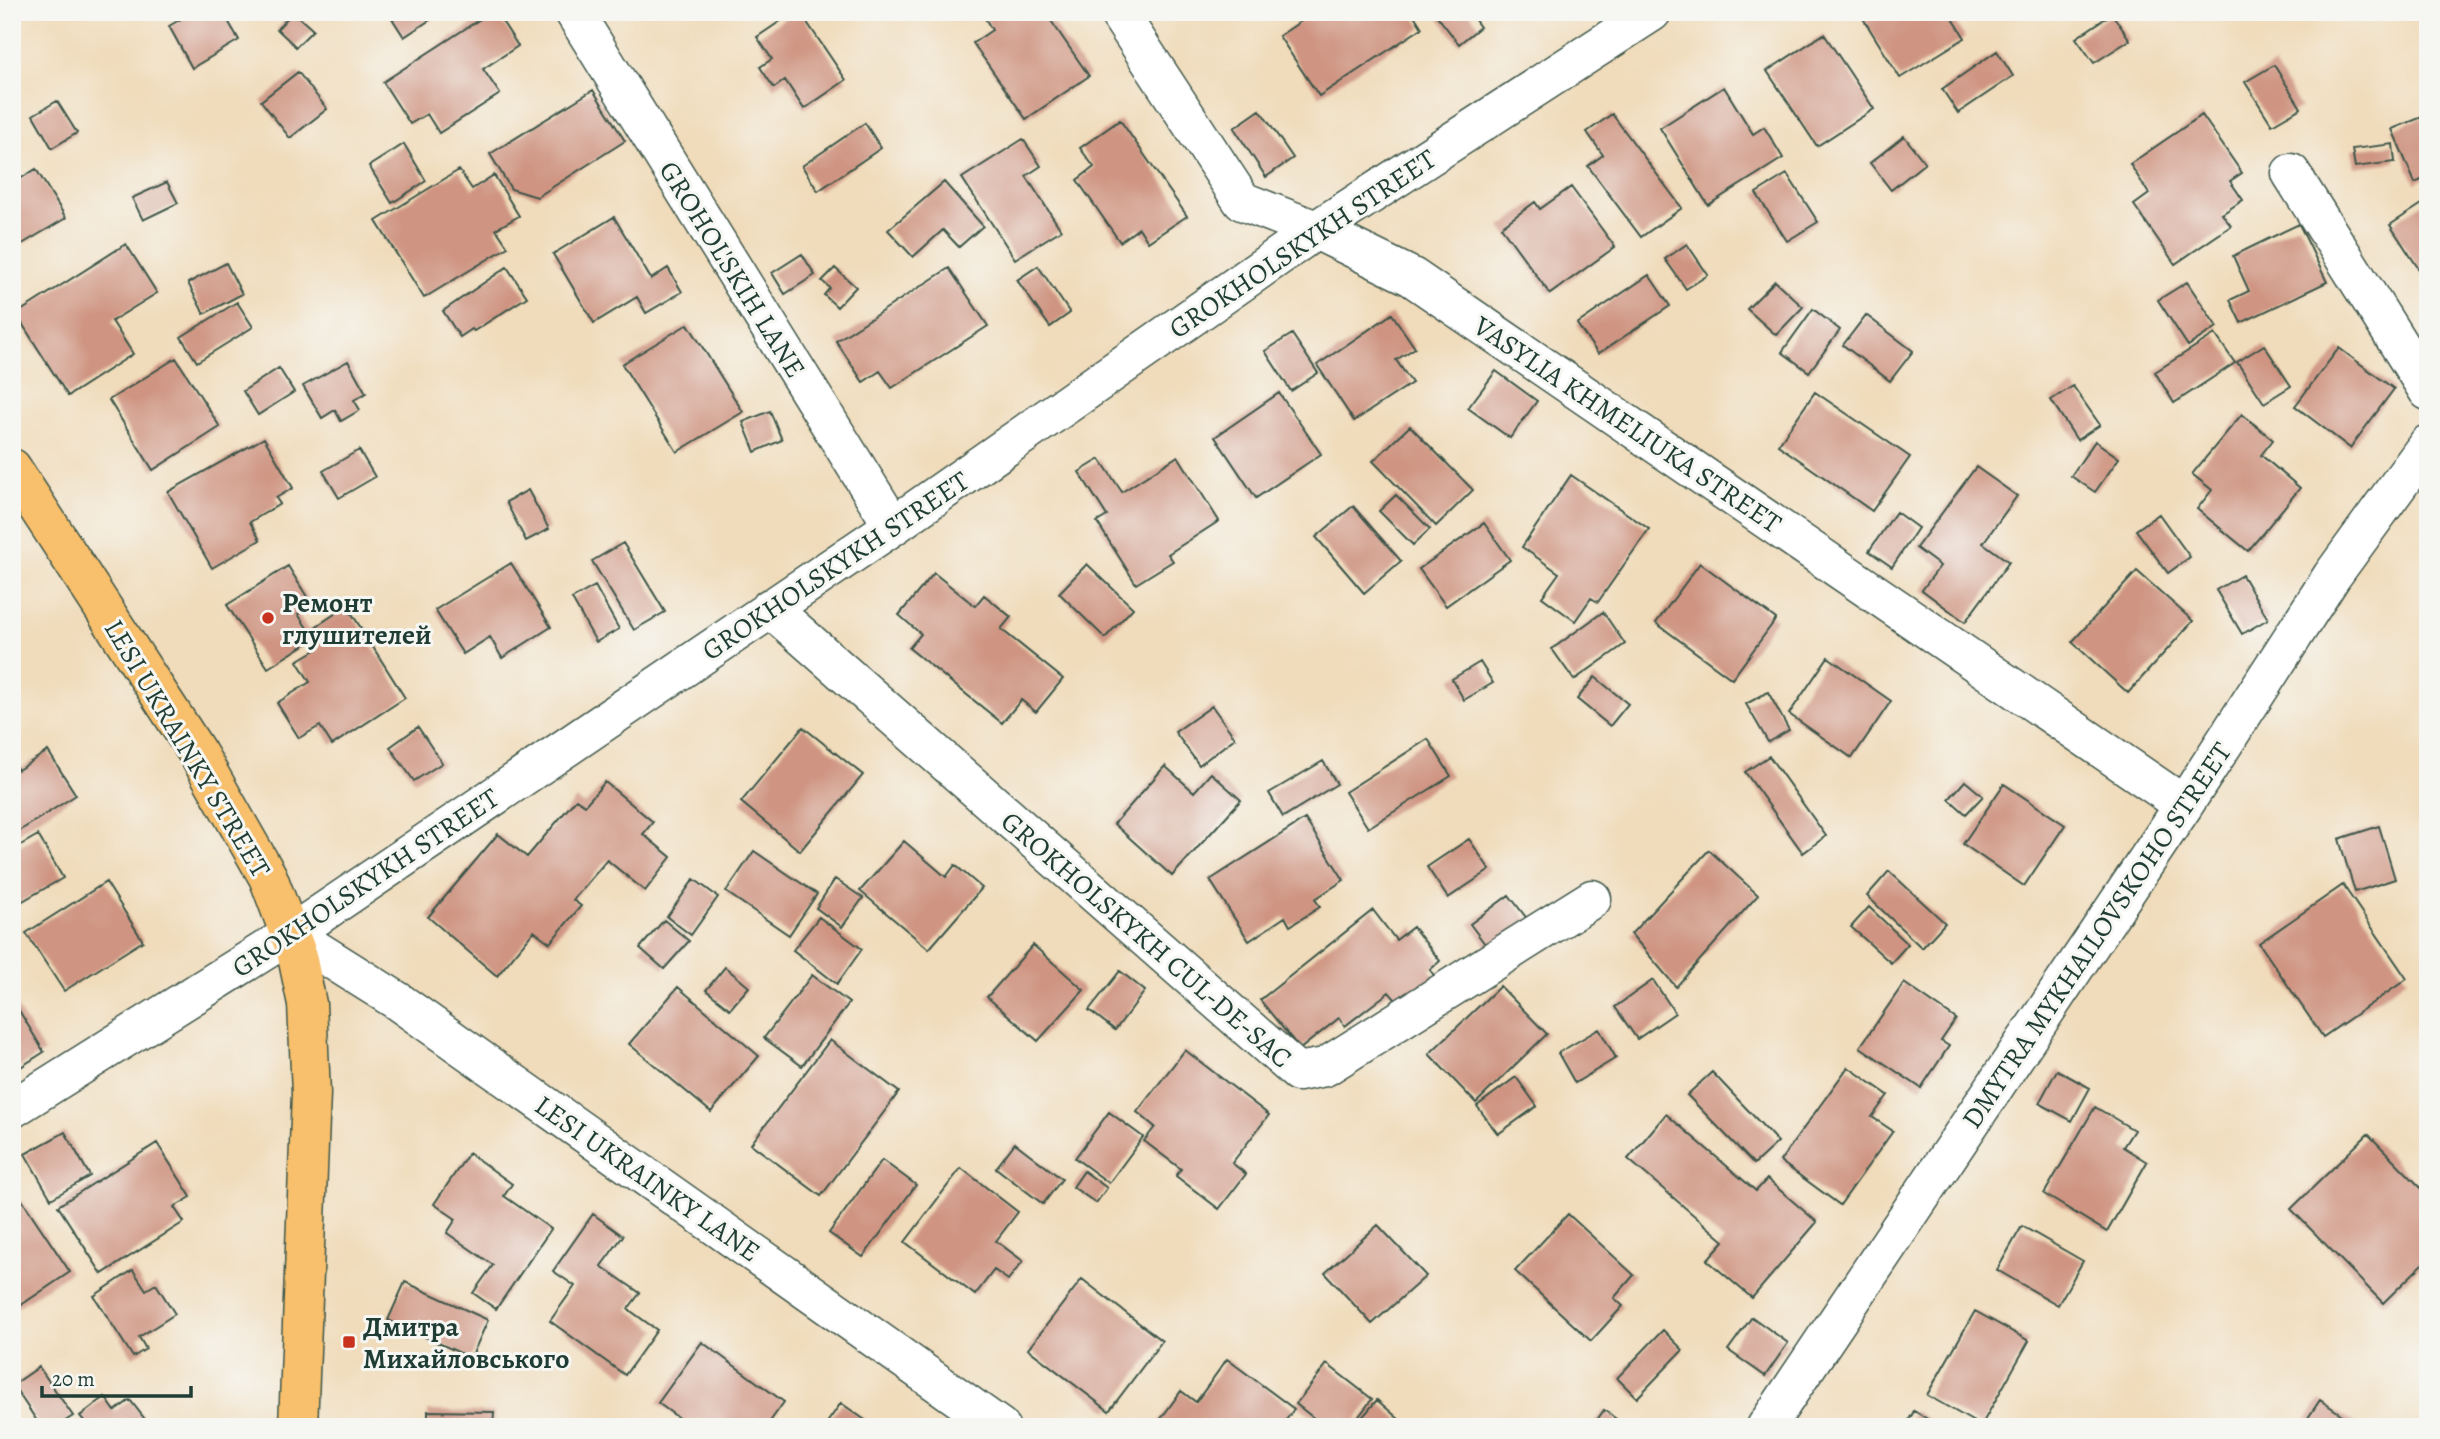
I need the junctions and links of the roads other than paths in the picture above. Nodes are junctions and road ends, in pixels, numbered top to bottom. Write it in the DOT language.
graph roads {
  1 [pos="574,12"];
  2 [pos="1118,12"];
  3 [pos="1652,12"];
  4 [pos="2291,173"];
  5 [pos="1316,230"];
  6 [pos="2428,391"];
  7 [pos="2428,444"];
  8 [pos="12,468"];
  9 [pos="893,527"];
  10 [pos="770,608"];
  11 [pos="2184,805"];
  12 [pos="1592,899"];
  13 [pos="291,934"];
  14 [pos="12,1109"];
  15 [pos="298,1427"];
  16 [pos="1000,1427"];
  17 [pos="1766,1427"];
  1 -- 9 [label="street, GROHOL'SKIH LANE"];
  2 -- 5 [label="street, VASYLIA KHMELIUKA STREET"];
  3 -- 5 [label="street, GROKHOLSKYKH STREET"];
  4 -- 6 [label="street"];
  5 -- 9 [label="street, GROKHOLSKYKH STREET"];
  5 -- 11 [label="street, VASYLIA KHMELIUKA STREET"];
  7 -- 11 [label="street, DMYTRA MYKHAILOVSKOHO STREET"];
  8 -- 13 [label="main road, LESI UKRAINKY STREET"];
  9 -- 10 [label="street, GROKHOLSKYKH STREET"];
  10 -- 12 [label="street, GROKHOLSKYKH СUL-DE-SAC"];
  10 -- 13 [label="street, GROKHOLSKYKH STREET"];
  11 -- 17 [label="street, DMYTRA MYKHAILOVSKOHO STREET"];
  13 -- 14 [label="street, GROKHOLSKYKH STREET"];
  13 -- 15 [label="main road, LESI UKRAINKY STREET"];
  13 -- 16 [label="street, LESI UKRAINKY LANE"];
}
